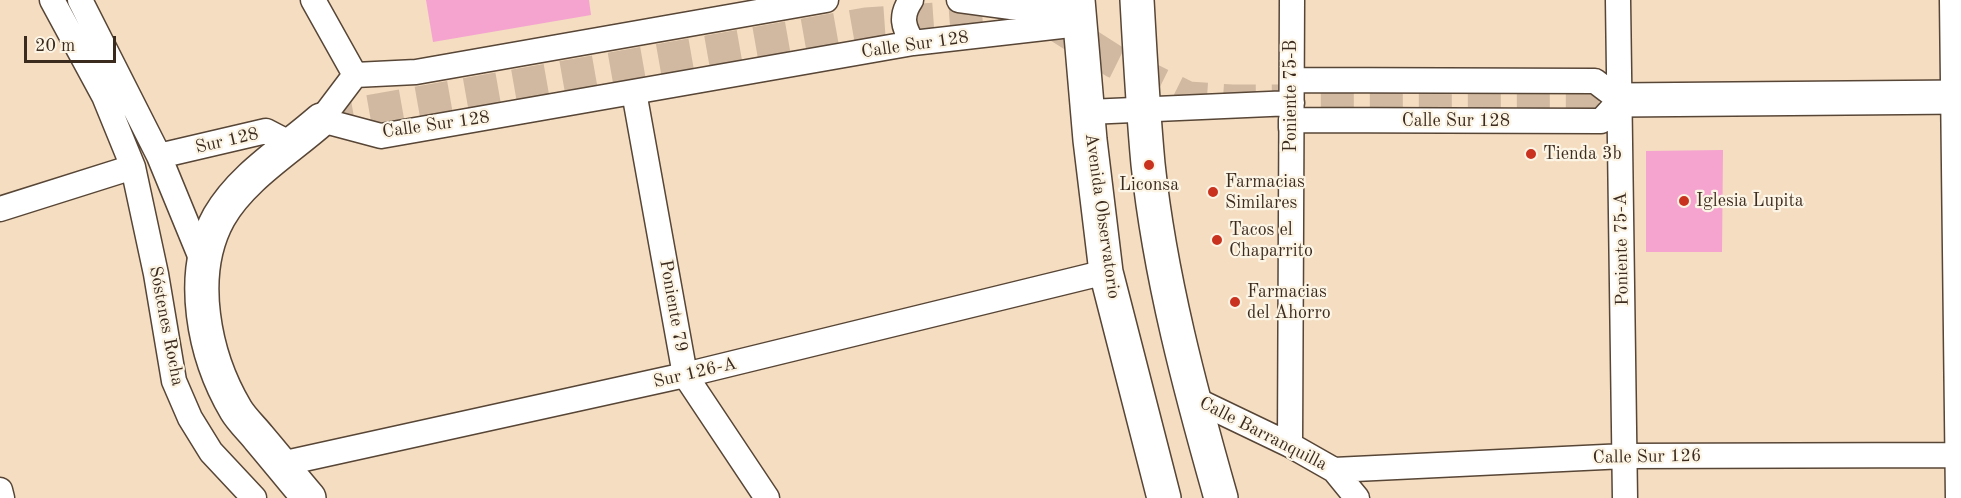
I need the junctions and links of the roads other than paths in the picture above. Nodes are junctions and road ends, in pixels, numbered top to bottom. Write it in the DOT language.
graph roads {
  1 [pos="52,0"];
  2 [pos="80,0"];
  3 [pos="312,0"];
  4 [pos="826,0"];
  5 [pos="911,0"];
  6 [pos="959,0"];
  7 [pos="1137,0"];
  8 [pos="1292,0"];
  9 [pos="1618,0"];
  10 [pos="1952,0"];
  11 [pos="1078,10"];
  12 [pos="913,43"];
  13 [pos="355,75"];
  14 [pos="634,92"];
  15 [pos="1292,92"];
  16 [pos="1957,97"];
  17 [pos="1620,100"];
  18 [pos="1144,108"];
  19 [pos="1088,112"];
  20 [pos="321,120"];
  21 [pos="1291,128"];
  22 [pos="293,145"];
  23 [pos="159,156"];
  24 [pos="133,167"];
  25 [pos="0,209"];
  26 [pos="202,263"];
  27 [pos="1106,273"];
  28 [pos="685,375"];
  29 [pos="1192,398"];
  30 [pos="1290,445"];
  31 [pos="1625,456"];
  32 [pos="1960,456"];
  33 [pos="281,464"];
  34 [pos="1334,470"];
  35 [pos="0,490"];
  36 [pos="249,496"];
  37 [pos="2,498"];
  38 [pos="309,498"];
  39 [pos="767,498"];
  40 [pos="1164,498"];
  41 [pos="1221,498"];
  42 [pos="1358,498"];
  43 [pos="1625,498"];
  44 [pos="1958,498"];
  1 -- 24 [label="street, Sóstenes Rocha"];
  2 -- 23 [label="street"];
  3 -- 13 [label="street"];
  4 -- 13 [label="street"];
  5 -- 12 [label="street"];
  6 -- 11 [label="street, Calle Sur 128"];
  7 -- 18 [label="main road"];
  8 -- 15 [label="street, Poniente 75-B"];
  9 -- 17 [label="street, Poniente 75-A"];
  10 -- 16 [label="street"];
  11 -- 12 [label="street, Calle Sur 128"];
  11 -- 19 [label="main road, Avenida Observatorio"];
  12 -- 14 [label="street, Calle Sur 128"];
  13 -- 20 [label="street"];
  14 -- 20 [label="street, Calle Sur 128"];
  14 -- 28 [label="street, Poniente 79"];
  15 -- 17 [label="street"];
  15 -- 18 [label="street"];
  15 -- 21 [label="street, Poniente 75-B"];
  16 -- 17 [label="main road"];
  16 -- 32 [label="street"];
  17 -- 21 [label="street, Calle Sur 128"];
  17 -- 31 [label="street, Poniente 75-A"];
  18 -- 19 [label="street"];
  18 -- 29 [label="main road"];
  19 -- 27 [label="main road, Avenida Observatorio"];
  20 -- 22 [label="main road"];
  21 -- 30 [label="street, Poniente 75-B"];
  22 -- 23 [label="street, Sur 128"];
  22 -- 26 [label="main road"];
  23 -- 26 [label="street"];
  24 -- 25 [label="street"];
  24 -- 36 [label="street, Sóstenes Rocha"];
  26 -- 33 [label="main road"];
  27 -- 28 [label="street, Sur 126-A"];
  27 -- 40 [label="main road, Avenida Observatorio"];
  28 -- 33 [label="street, Sur 126-A"];
  28 -- 39 [label="street, Poniente 79"];
  29 -- 30 [label="street, Calle Barranquilla"];
  29 -- 41 [label="main road"];
  30 -- 34 [label="street, Calle Barranquilla"];
  31 -- 32 [label="street, Calle Sur 126"];
  31 -- 34 [label="street, Calle Sur 126"];
  31 -- 43 [label="street, Poniente 75-A"];
  32 -- 44 [label="street"];
  33 -- 38 [label="main road"];
  34 -- 42 [label="street, Calle Barranquilla"];
  35 -- 37 [label="street"];
}
